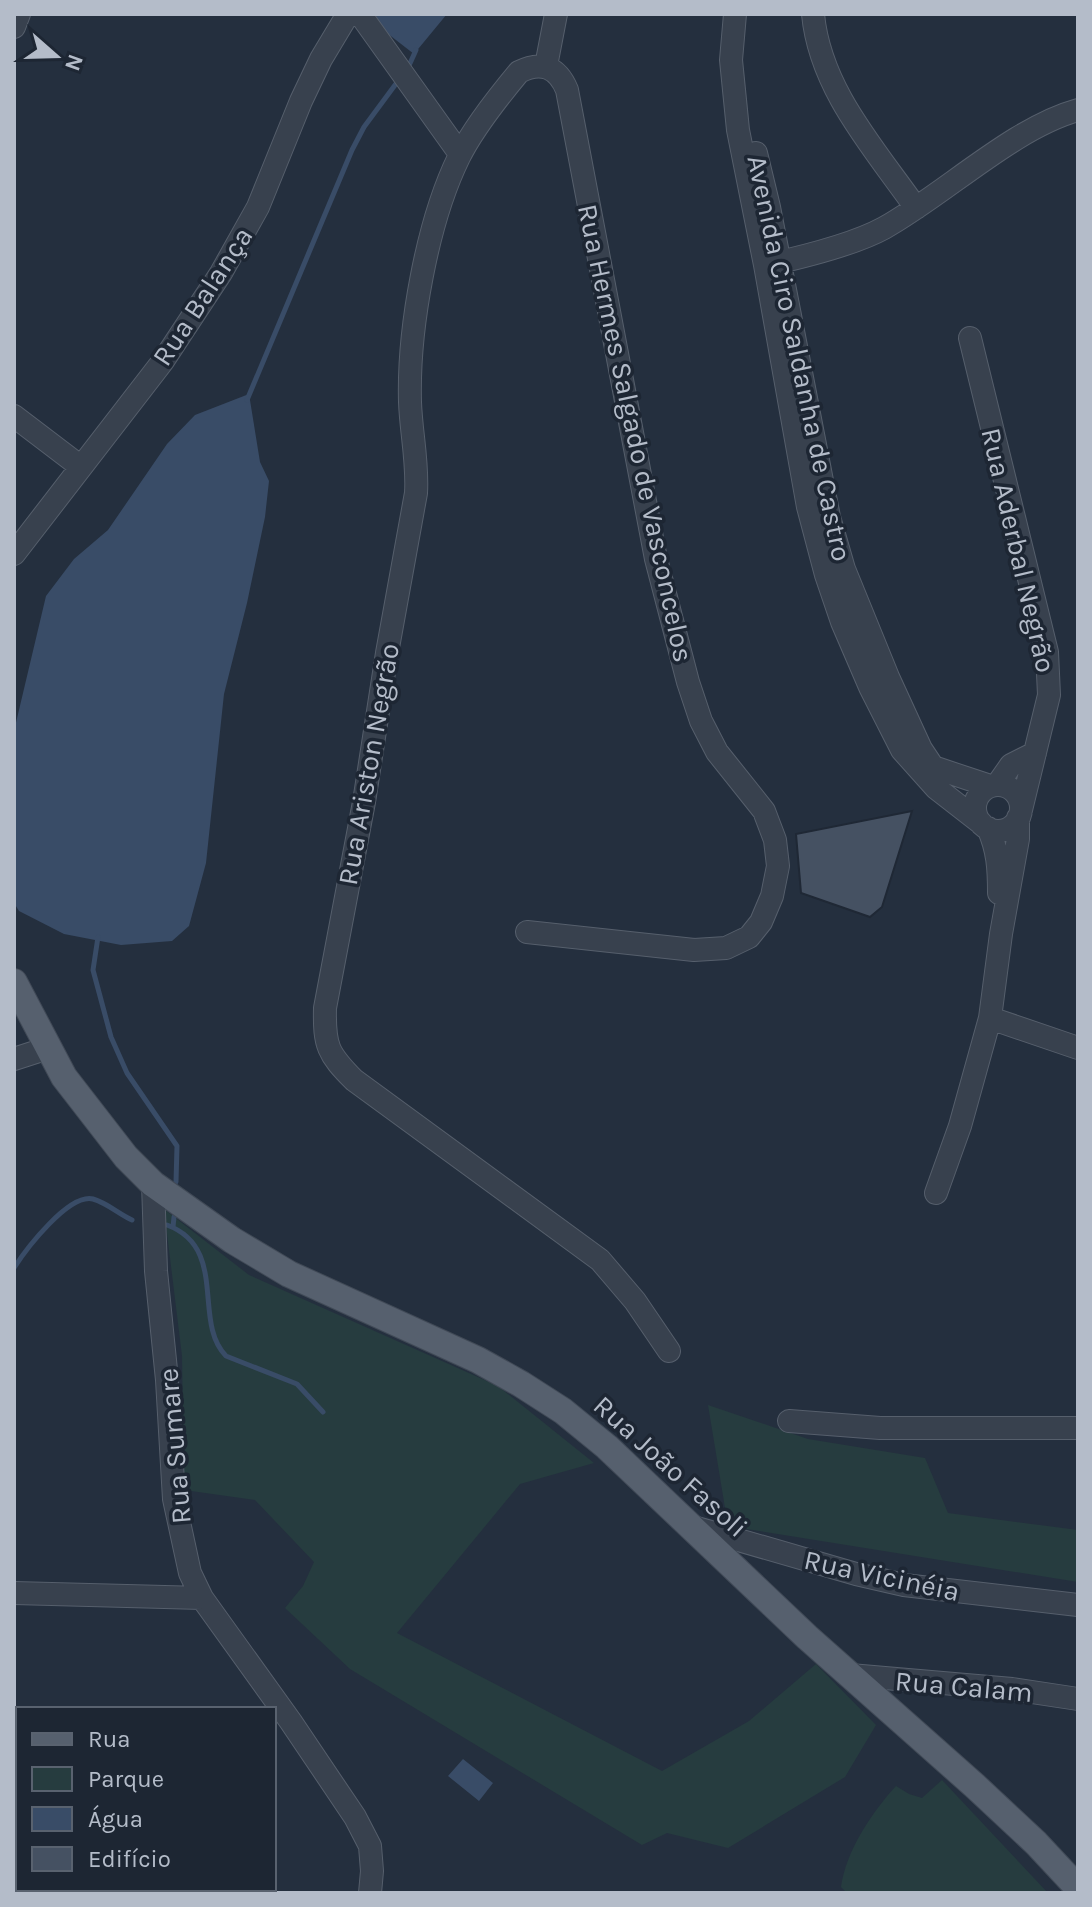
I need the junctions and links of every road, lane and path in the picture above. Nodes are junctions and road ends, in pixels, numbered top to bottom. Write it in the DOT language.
graph roads {
  1 [pos="19,14"];
  2 [pos="348,14"];
  3 [pos="360,14"];
  4 [pos="556,14"];
  5 [pos="735,14"];
  6 [pos="749,14"];
  7 [pos="813,14"];
  8 [pos="14,27"];
  9 [pos="546,66"];
  10 [pos="1078,110"];
  11 [pos="460,154"];
  12 [pos="916,208"];
  13 [pos="772,264"];
  14 [pos="970,338"];
  15 [pos="14,416"];
  16 [pos="81,467"];
  17 [pos="14,554"];
  18 [pos="879,682"];
  19 [pos="1035,753"];
  20 [pos="994,786"];
  21 [pos="1020,814"];
  22 [pos="984,826"];
  23 [pos="527,932"];
  24 [pos="1001,934"];
  25 [pos="14,982"];
  26 [pos="990,1018"];
  27 [pos="48,1048"];
  28 [pos="1078,1048"];
  29 [pos="14,1059"];
  30 [pos="153,1184"];
  31 [pos="936,1193"];
  32 [pos="669,1351"];
  33 [pos="789,1421"];
  34 [pos="1078,1428"];
  35 [pos="690,1526"];
  36 [pos="14,1593"];
  37 [pos="202,1598"];
  38 [pos="1078,1605"];
  39 [pos="850,1675"];
  40 [pos="1078,1699"];
  41 [pos="1078,1888"];
  42 [pos="372,1892"];
  1 -- 8 [label="street"];
  2 -- 16 [label="street, Rua Balança"];
  3 -- 11 [label="street"];
  4 -- 9 [label="street"];
  5 -- 13 [label="street, Avenida Ciro Saldanha de Castro"];
  6 -- 13 [label="street, Avenida Ciro Saldanha de Castro"];
  7 -- 12 [label="street"];
  9 -- 11 [label="street, Rua Ariston Negrão"];
  9 -- 23 [label="street, Rua Hermes Salgado de Vasconcelos"];
  10 -- 12 [label="street"];
  11 -- 32 [label="street, Rua Ariston Negrão"];
  12 -- 13 [label="street"];
  13 -- 18 [label="street, Avenida Ciro Saldanha de Castro"];
  14 -- 19 [label="street, Rua Aderbal Negrão"];
  15 -- 16 [label="street"];
  16 -- 17 [label="street, Rua Balança"];
  18 -- 20 [label="street, Avenida Ciro Saldanha de Castro"];
  18 -- 22 [label="street, Avenida Ciro Saldanha de Castro"];
  19 -- 20 [label="street"];
  19 -- 21 [label="street, Rua Aderbal Negrão"];
  20 -- 21 [label="street"];
  20 -- 22 [label="street"];
  21 -- 22 [label="street"];
  21 -- 24 [label="street, Rua Aderbal Negrão"];
  22 -- 24 [label="street"];
  24 -- 26 [label="street, Rua Aderbal Negrão"];
  25 -- 27 [label="main road, Rua João Fasoli"];
  26 -- 28 [label="street"];
  26 -- 31 [label="street, Rua Aderbal Negrão"];
  27 -- 29 [label="street"];
  27 -- 30 [label="main road, Rua João Fasoli"];
  30 -- 35 [label="main road, Rua João Fasoli"];
  30 -- 37 [label="street, Rua Sumare"];
  33 -- 34 [label="street"];
  35 -- 38 [label="street, Rua Vicinéia"];
  35 -- 39 [label="main road, Rua João Fasoli"];
  36 -- 37 [label="street"];
  37 -- 42 [label="street, Rua Sumare"];
  39 -- 40 [label="street, Rua Calam"];
  39 -- 41 [label="main road, Rua João Fasoli"];
}
